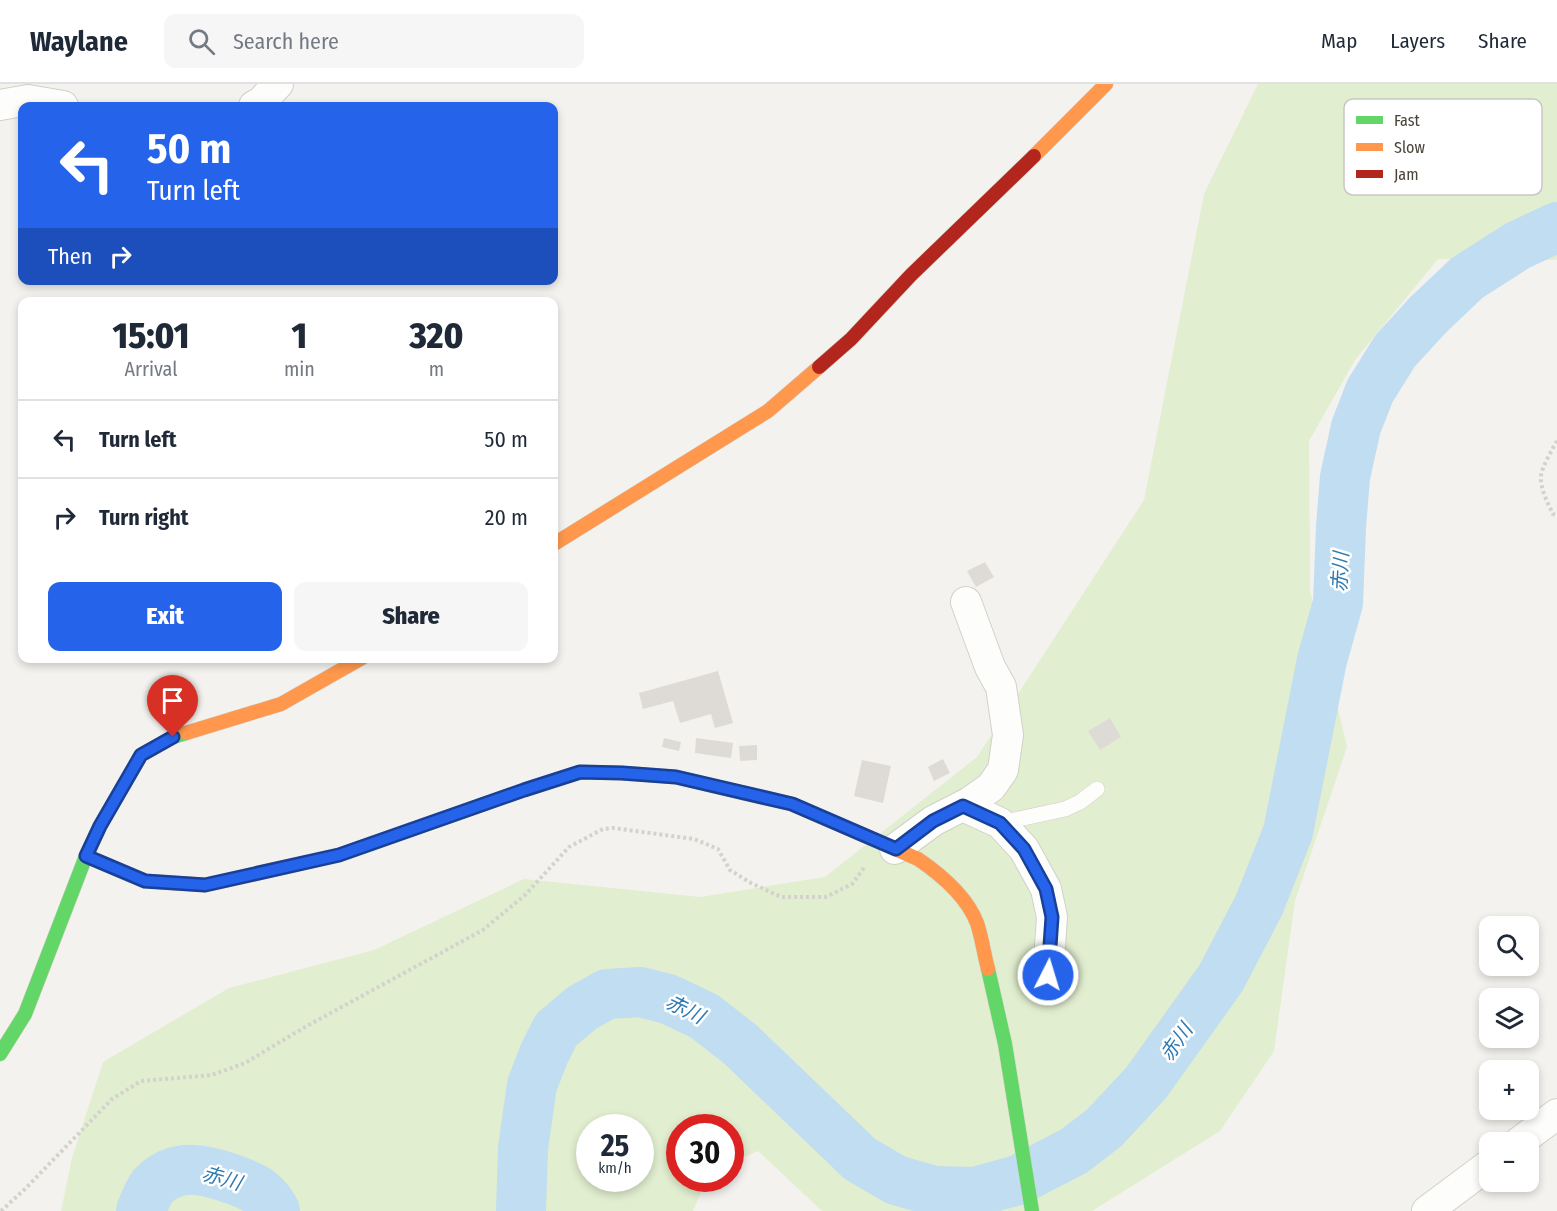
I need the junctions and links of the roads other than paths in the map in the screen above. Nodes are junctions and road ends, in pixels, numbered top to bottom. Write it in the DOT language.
graph roads {
  1 [pos="278,84"];
  2 [pos="1106,84"];
  3 [pos="40,102"];
  4 [pos="261,102"];
  5 [pos="0,105"];
  6 [pos="558,542"];
  7 [pos="966,602"];
  8 [pos="354,663"];
  9 [pos="1097,789"];
  10 [pos="963,806"];
  11 [pos="1000,823"];
  12 [pos="887,846"];
  13 [pos="86,856"];
  14 [pos="1048,975"];
  15 [pos="0,1054"];
  16 [pos="1557,1114"];
  17 [pos="1533,1132"];
  18 [pos="1479,1172"];
  19 [pos="1032,1211"];
  20 [pos="1427,1211"];
  1 -- 4 [label="street"];
  2 -- 6 [label="street"];
  3 -- 5 [label="street"];
  7 -- 10 [label="street"];
  8 -- 13 [label="street"];
  9 -- 11 [label="lane"];
  10 -- 11 [label="street"];
  10 -- 12 [label="street"];
  11 -- 14 [label="street"];
  12 -- 13 [label="street"];
  12 -- 19 [label="street"];
  13 -- 15 [label="street"];
  16 -- 17 [label="street"];
  18 -- 20 [label="street"];
}
